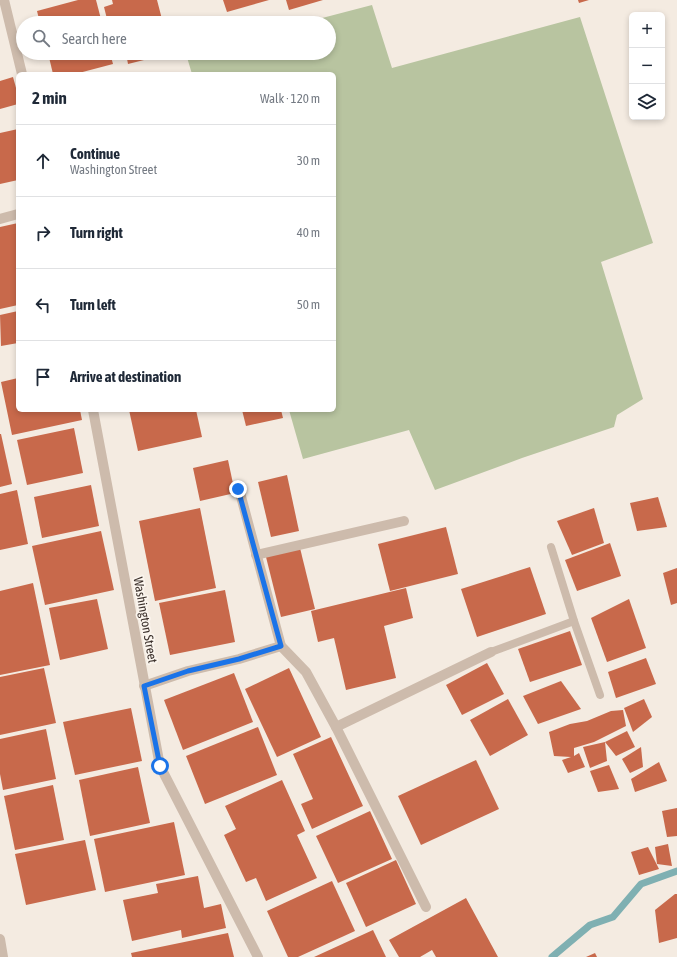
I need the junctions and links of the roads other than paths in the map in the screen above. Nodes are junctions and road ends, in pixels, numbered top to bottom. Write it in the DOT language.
graph roads {
  1 [pos="5,1"];
  2 [pos="16,48"];
  3 [pos="19,60"];
  4 [pos="22,72"];
  5 [pos="16,215"];
  6 [pos="0,219"];
  7 [pos="93,412"];
  8 [pos="238,489"];
  9 [pos="404,521"];
  10 [pos="551,547"];
  11 [pos="256,555"];
  12 [pos="574,621"];
  13 [pos="281,646"];
  14 [pos="491,652"];
  15 [pos="144,686"];
  16 [pos="600,696"];
  17 [pos="336,727"];
  18 [pos="426,907"];
  19 [pos="0,939"];
  20 [pos="3,957"];
  21 [pos="258,957"];
  1 -- 2 [label="street"];
  3 -- 4 [label="street"];
  5 -- 6 [label="street"];
  7 -- 15 [label="street, Washington Street"];
  8 -- 11 [label="street"];
  9 -- 11 [label="street"];
  10 -- 12 [label="lane"];
  11 -- 13 [label="street"];
  12 -- 14 [label="lane"];
  12 -- 16 [label="lane"];
  13 -- 15 [label="street"];
  13 -- 17 [label="street"];
  14 -- 17 [label="street"];
  15 -- 21 [label="street, Washington Street"];
  17 -- 18 [label="street"];
  19 -- 20 [label="street"];
}
